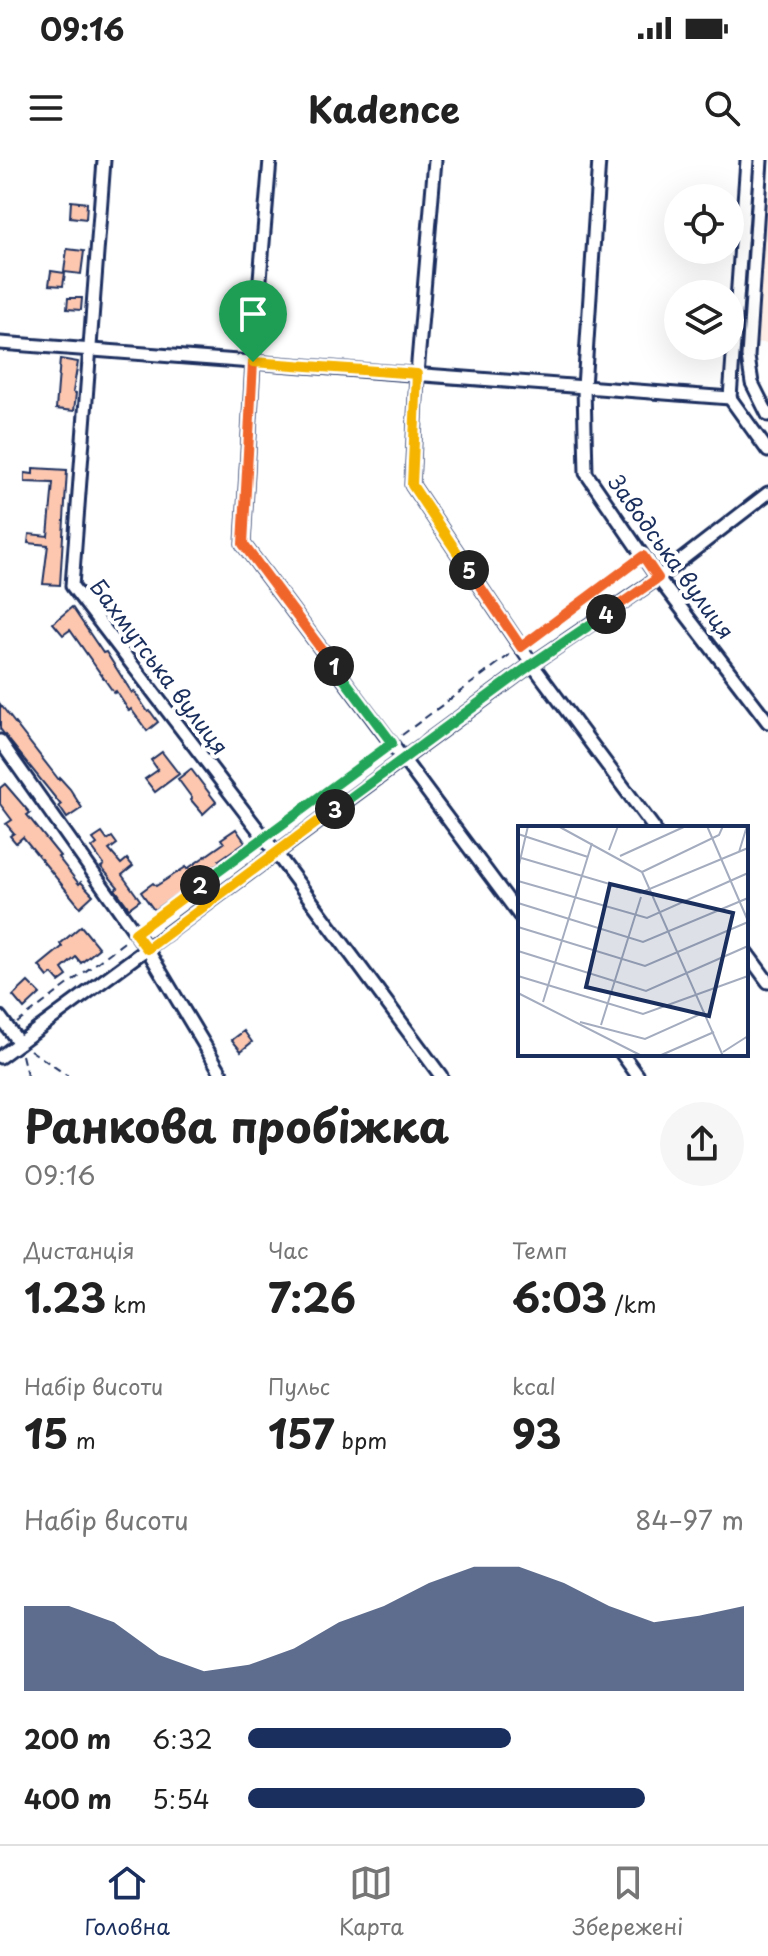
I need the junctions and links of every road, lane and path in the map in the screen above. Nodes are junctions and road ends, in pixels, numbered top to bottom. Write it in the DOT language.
graph roads {
  1 [pos="104,160"];
  2 [pos="270,160"];
  3 [pos="435,160"];
  4 [pos="599,160"];
  5 [pos="747,160"];
  6 [pos="761,160"];
  7 [pos="0,343"];
  8 [pos="90,349"];
  9 [pos="253,362"];
  10 [pos="417,374"];
  11 [pos="584,387"];
  12 [pos="730,398"];
  13 [pos="768,415"];
  14 [pos="768,451"];
  15 [pos="768,493"];
  16 [pos="643,556"];
  17 [pos="658,578"];
  18 [pos="521,647"];
  19 [pos="532,664"];
  20 [pos="768,722"];
  21 [pos="0,741"];
  22 [pos="392,743"];
  23 [pos="404,759"];
  24 [pos="653,826"];
  25 [pos="264,838"];
  26 [pos="276,853"];
  27 [pos="518,913"];
  28 [pos="135,933"];
  29 [pos="147,949"];
  30 [pos="748,955"];
  31 [pos="768,982"];
  32 [pos="0,1017"];
  33 [pos="9,1029"];
  34 [pos="19,1043"];
  35 [pos="623,1056"];
  36 [pos="0,1057"];
  37 [pos="213,1070"];
  38 [pos="27,1076"];
  39 [pos="68,1076"];
  40 [pos="223,1076"];
  41 [pos="441,1076"];
  42 [pos="638,1076"];
  1 -- 8 [label="street, Бахмутська вулиця"];
  2 -- 9 [label="street"];
  3 -- 10 [label="street"];
  4 -- 11 [label="street, Заводська вулиця"];
  5 -- 12 [label="street"];
  6 -- 13 [label="street"];
  7 -- 8 [label="street"];
  8 -- 9 [label="street"];
  8 -- 25 [label="street, Бахмутська вулиця"];
  9 -- 10 [label="street"];
  9 -- 22 [label="street"];
  10 -- 11 [label="street"];
  10 -- 18 [label="street"];
  11 -- 12 [label="street"];
  11 -- 16 [label="street, Заводська вулиця"];
  12 -- 14 [label="street"];
  15 -- 17 [label="street"];
  16 -- 17 [label="street, Заводська вулиця"];
  16 -- 18 [label="path"];
  17 -- 19 [label="street"];
  17 -- 20 [label="street, Заводська вулиця"];
  18 -- 19 [label="street"];
  18 -- 22 [label="path"];
  19 -- 23 [label="street"];
  19 -- 24 [label="street"];
  21 -- 28 [label="street"];
  22 -- 23 [label="street"];
  22 -- 25 [label="path"];
  23 -- 26 [label="street"];
  23 -- 27 [label="street"];
  25 -- 26 [label="street, Бахмутська вулиця"];
  25 -- 28 [label="path"];
  26 -- 29 [label="street"];
  26 -- 41 [label="street, Бахмутська вулиця"];
  28 -- 29 [label="street"];
  28 -- 33 [label="path"];
  29 -- 34 [label="street"];
  29 -- 37 [label="street"];
  30 -- 31 [label="street"];
  32 -- 33 [label="street"];
  33 -- 34 [label="street"];
  34 -- 36 [label="street"];
  34 -- 38 [label="path"];
  34 -- 39 [label="path"];
  35 -- 42 [label="street"];
  37 -- 40 [label="street"];
}
